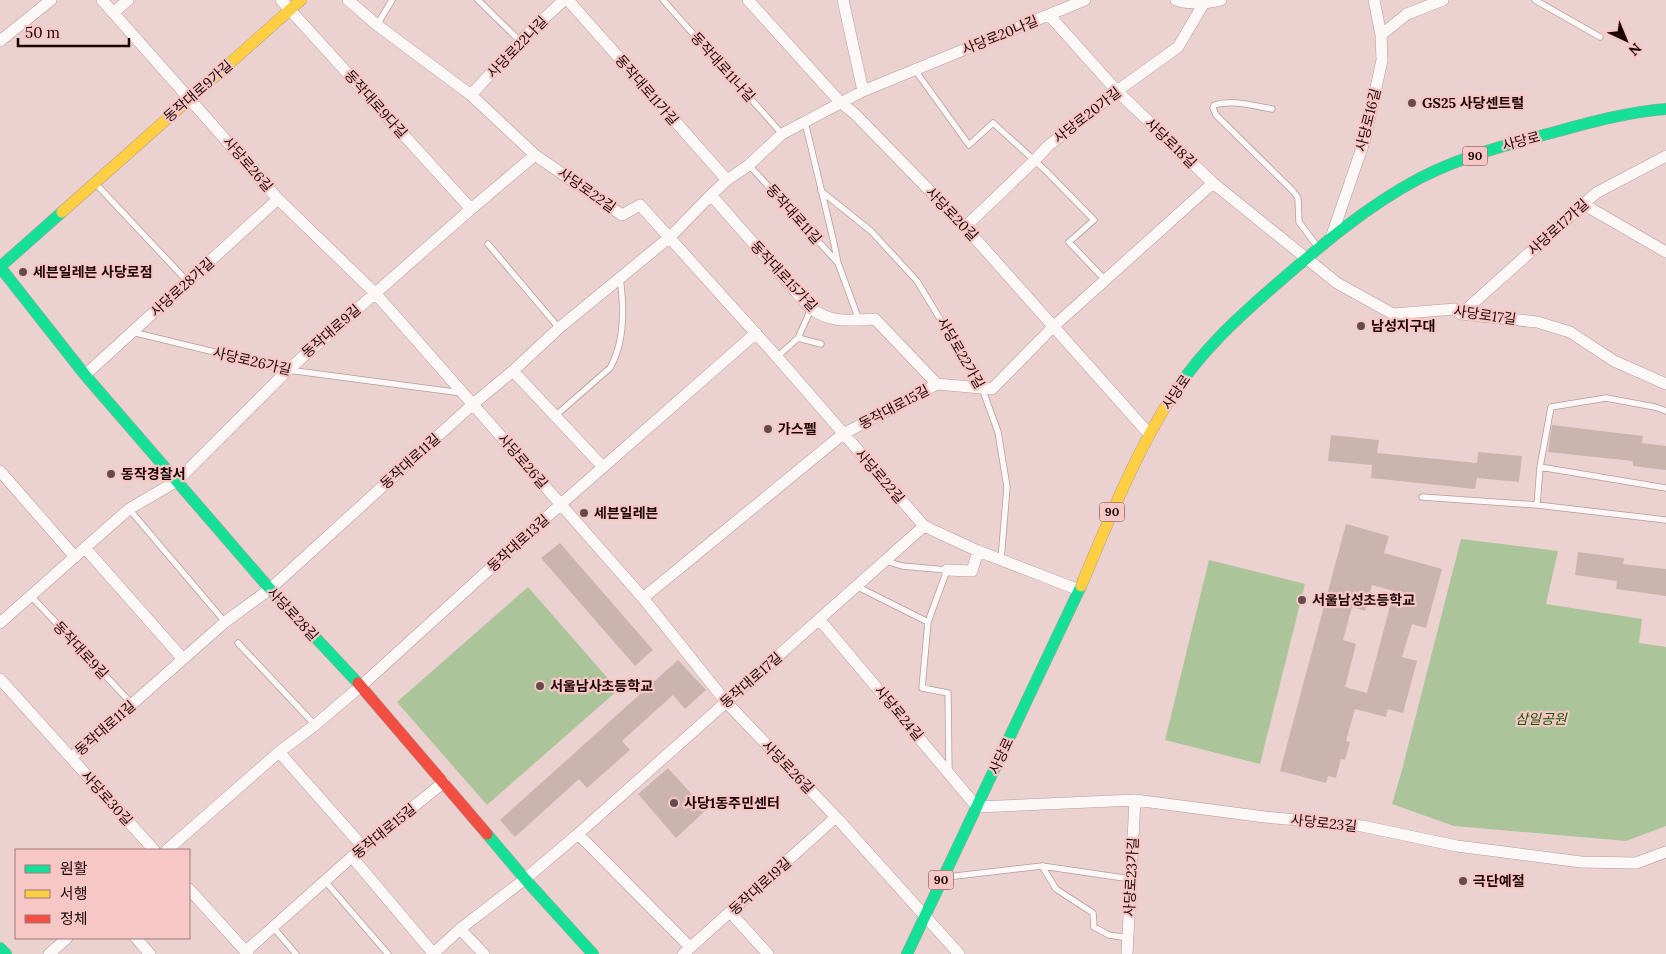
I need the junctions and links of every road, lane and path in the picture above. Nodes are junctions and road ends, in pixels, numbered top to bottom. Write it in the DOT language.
graph roads {
  1 [pos="51,0"];
  2 [pos="102,0"];
  3 [pos="128,0"];
  4 [pos="281,0"];
  5 [pos="301,0"];
  6 [pos="348,0"];
  7 [pos="392,0"];
  8 [pos="478,0"];
  9 [pos="564,0"];
  10 [pos="568,0"];
  11 [pos="663,0"];
  12 [pos="748,0"];
  13 [pos="842,0"];
  14 [pos="1085,0"];
  15 [pos="1176,0"];
  16 [pos="1221,0"];
  17 [pos="1374,0"];
  18 [pos="1443,0"];
  19 [pos="1535,0"];
  20 [pos="1204,3"];
  21 [pos="290,11"];
  22 [pos="114,13"];
  23 [pos="1049,15"];
  24 [pos="377,25"];
  25 [pos="1381,35"];
  26 [pos="1600,37"];
  27 [pos="0,41"];
  28 [pos="520,41"];
  29 [pos="915,70"];
  30 [pos="863,90"];
  31 [pos="1117,91"];
  32 [pos="471,95"];
  33 [pos="190,97"];
  34 [pos="840,102"];
  35 [pos="1272,109"];
  36 [pos="1666,109"];
  37 [pos="805,122"];
  38 [pos="782,134"];
  39 [pos="536,155"];
  40 [pos="1666,156"];
  41 [pos="1034,161"];
  42 [pos="749,165"];
  43 [pos="726,180"];
  44 [pos="95,182"];
  45 [pos="1213,183"];
  46 [pos="822,190"];
  47 [pos="710,194"];
  48 [pos="278,199"];
  49 [pos="1583,204"];
  50 [pos="470,208"];
  51 [pos="965,227"];
  52 [pos="670,237"];
  53 [pos="1331,238"];
  54 [pos="488,244"];
  55 [pos="1319,247"];
  56 [pos="1666,252"];
  57 [pos="1306,257"];
  58 [pos="838,263"];
  59 [pos="0,267"];
  60 [pos="620,278"];
  61 [pos="1105,280"];
  62 [pos="188,282"];
  63 [pos="375,293"];
  64 [pos="811,309"];
  65 [pos="1461,314"];
  66 [pos="859,320"];
  67 [pos="1054,326"];
  68 [pos="559,328"];
  69 [pos="132,332"];
  70 [pos="756,333"];
  71 [pos="798,338"];
  72 [pos="821,344"];
  73 [pos="777,357"];
  74 [pos="288,370"];
  75 [pos="513,371"];
  76 [pos="85,375"];
  77 [pos="937,384"];
  78 [pos="1666,384"];
  79 [pos="982,388"];
  80 [pos="463,393"];
  81 [pos="473,404"];
  82 [pos="1666,411"];
  83 [pos="555,416"];
  84 [pos="843,434"];
  85 [pos="1150,434"];
  86 [pos="603,467"];
  87 [pos="1540,467"];
  88 [pos="0,471"];
  89 [pos="177,481"];
  90 [pos="1666,488"];
  91 [pos="1422,497"];
  92 [pos="560,504"];
  93 [pos="1537,505"];
  94 [pos="129,510"];
  95 [pos="1666,520"];
  96 [pos="924,526"];
  97 [pos="85,548"];
  98 [pos="978,551"];
  99 [pos="75,558"];
  100 [pos="1001,560"];
  101 [pos="886,561"];
  102 [pos="947,570"];
  103 [pos="856,586"];
  104 [pos="270,589"];
  105 [pos="1079,590"];
  106 [pos="31,596"];
  107 [pos="643,598"];
  108 [pos="820,620"];
  109 [pos="225,622"];
  110 [pos="928,622"];
  111 [pos="0,624"];
  112 [pos="238,643"];
  113 [pos="183,659"];
  114 [pos="0,679"];
  115 [pos="361,686"];
  116 [pos="726,702"];
  117 [pos="132,704"];
  118 [pos="315,725"];
  119 [pos="278,752"];
  120 [pos="71,758"];
  121 [pos="948,772"];
  122 [pos="444,782"];
  123 [pos="1135,800"];
  124 [pos="977,807"];
  125 [pos="836,817"];
  126 [pos="578,834"];
  127 [pos="363,847"];
  128 [pos="153,849"];
  129 [pos="168,849"];
  130 [pos="1666,852"];
  131 [pos="352,857"];
  132 [pos="1042,866"];
  133 [pos="942,877"];
  134 [pos="1131,879"];
  135 [pos="525,880"];
  136 [pos="325,881"];
  137 [pos="190,890"];
  138 [pos="730,912"];
  139 [pos="924,917"];
  140 [pos="273,927"];
  141 [pos="460,929"];
  142 [pos="1128,938"];
  143 [pos="67,939"];
  144 [pos="137,939"];
  145 [pos="0,948"];
  146 [pos="687,951"];
  147 [pos="247,953"];
  148 [pos="6,954"];
  149 [pos="49,954"];
  150 [pos="150,954"];
  151 [pos="296,954"];
  152 [pos="388,954"];
  153 [pos="433,954"];
  154 [pos="484,954"];
  155 [pos="593,954"];
  156 [pos="768,954"];
  157 [pos="907,954"];
  158 [pos="959,954"];
  159 [pos="1128,954"];
  1 -- 27 [label="street"];
  2 -- 22 [label="street, 사당로26길"];
  3 -- 22 [label="street"];
  4 -- 21 [label="street, 동작대로9다길"];
  5 -- 21 [label="street, 동작대로9가길"];
  6 -- 24 [label="street, 사당로22길"];
  7 -- 24 [label="lane"];
  8 -- 28 [label="lane"];
  9 -- 28 [label="street, 사당로22나길"];
  10 -- 43 [label="street, 동작대로11가길"];
  11 -- 38 [label="lane, 동작대로11나길"];
  12 -- 34 [label="street, 사당로20길"];
  13 -- 30 [label="street"];
  14 -- 23 [label="street, 사당로20나길"];
  15 -- 20 [label="street"];
  16 -- 20 [label="street"];
  17 -- 25 [label="street, 사당로16길"];
  18 -- 25 [label="street"];
  19 -- 26 [label="lane"];
  20 -- 31 [label="street, 사당로20가길"];
  21 -- 33 [label="street, 동작대로9가길"];
  21 -- 50 [label="street, 동작대로9다길"];
  22 -- 33 [label="street, 사당로26길"];
  23 -- 29 [label="street, 사당로20나길"];
  23 -- 31 [label="street, 사당로18길"];
  24 -- 32 [label="street, 사당로22길"];
  25 -- 53 [label="street, 사당로16길"];
  28 -- 32 [label="street, 사당로22나길"];
  29 -- 30 [label="street, 사당로20나길"];
  29 -- 41 [label="lane"];
  30 -- 34 [label="street, 사당로20나길"];
  31 -- 41 [label="street, 사당로20가길"];
  31 -- 45 [label="street, 사당로18길"];
  32 -- 39 [label="street, 사당로22길"];
  33 -- 44 [label="street, 동작대로9가길"];
  33 -- 48 [label="street, 사당로26길"];
  34 -- 37 [label="street, 동작대로11길"];
  34 -- 51 [label="street, 사당로20길"];
  35 -- 55 [label="lane"];
  36 -- 53 [label="street, 사당로 / 90"];
  37 -- 38 [label="street, 동작대로11길"];
  37 -- 46 [label="lane"];
  38 -- 42 [label="street, 동작대로11길"];
  39 -- 50 [label="street, 동작대로9길"];
  39 -- 52 [label="street, 사당로22길"];
  40 -- 49 [label="street, 사당로17가길"];
  41 -- 51 [label="street, 사당로20가길"];
  41 -- 61 [label="lane"];
  42 -- 43 [label="street, 동작대로11길"];
  42 -- 58 [label="lane, 동작대로11길"];
  43 -- 47 [label="street, 동작대로11길"];
  44 -- 59 [label="street, 동작대로9가길"];
  44 -- 62 [label="lane"];
  45 -- 57 [label="street, 사당로18길"];
  45 -- 61 [label="street"];
  46 -- 58 [label="lane"];
  46 -- 79 [label="lane, 사당로22가길"];
  47 -- 52 [label="street, 동작대로11길"];
  47 -- 64 [label="street, 동작대로15가길"];
  48 -- 62 [label="street, 사당로28가길"];
  48 -- 63 [label="street, 사당로26길"];
  49 -- 56 [label="street"];
  49 -- 65 [label="street, 사당로17가길"];
  50 -- 63 [label="street, 동작대로9길"];
  51 -- 67 [label="street, 사당로20길"];
  52 -- 60 [label="street, 동작대로11길"];
  52 -- 70 [label="street, 사당로22길"];
  53 -- 55 [label="street, 사당로 / 90"];
  54 -- 68 [label="lane"];
  55 -- 57 [label="street, 사당로 / 90"];
  57 -- 65 [label="street, 사당로17길"];
  57 -- 85 [label="street, 사당로 / 90"];
  58 -- 66 [label="lane"];
  59 -- 76 [label="street, 사당로28길"];
  60 -- 68 [label="street, 동작대로11길"];
  60 -- 83 [label="lane"];
  61 -- 67 [label="street"];
  62 -- 69 [label="street, 사당로28가길"];
  63 -- 74 [label="street, 동작대로9길"];
  63 -- 80 [label="street, 사당로26길"];
  64 -- 66 [label="street, 동작대로15가길"];
  64 -- 71 [label="lane"];
  65 -- 78 [label="street, 사당로17길"];
  66 -- 77 [label="street, 동작대로15가길"];
  67 -- 79 [label="street"];
  67 -- 85 [label="street, 사당로20길"];
  68 -- 75 [label="street, 동작대로11길"];
  69 -- 74 [label="lane, 사당로26가길"];
  69 -- 76 [label="street, 사당로28가길"];
  70 -- 73 [label="street, 사당로22길"];
  70 -- 86 [label="street, 동작대로13길"];
  71 -- 72 [label="lane"];
  71 -- 73 [label="lane"];
  73 -- 84 [label="street, 사당로22길"];
  74 -- 80 [label="lane, 사당로26가길"];
  74 -- 89 [label="street, 동작대로9길"];
  75 -- 81 [label="street, 동작대로11길"];
  75 -- 83 [label="street"];
  76 -- 89 [label="street, 사당로28길"];
  77 -- 79 [label="street, 동작대로15길"];
  77 -- 84 [label="street, 동작대로15길"];
  79 -- 100 [label="lane, 사당로22가길"];
  80 -- 81 [label="street, 사당로26길"];
  81 -- 92 [label="street, 사당로26길"];
  81 -- 104 [label="street, 동작대로11길"];
  82 -- 87 [label="lane"];
  83 -- 86 [label="street"];
  84 -- 96 [label="street, 사당로22길"];
  84 -- 107 [label="street, 동작대로15길"];
  85 -- 105 [label="street, 사당로 / 90"];
  86 -- 92 [label="street, 동작대로13길"];
  87 -- 90 [label="lane"];
  87 -- 93 [label="lane"];
  88 -- 99 [label="street"];
  89 -- 94 [label="street, 동작대로9길"];
  89 -- 104 [label="street, 사당로28길"];
  91 -- 93 [label="lane"];
  92 -- 107 [label="street, 사당로26길"];
  92 -- 115 [label="street, 동작대로13길"];
  93 -- 95 [label="lane"];
  94 -- 97 [label="street, 동작대로9길"];
  94 -- 109 [label="lane"];
  96 -- 98 [label="street, 사당로22길"];
  96 -- 101 [label="street, 동작대로17길"];
  97 -- 99 [label="street, 동작대로9길"];
  97 -- 113 [label="street"];
  98 -- 100 [label="street, 사당로22길"];
  98 -- 102 [label="street"];
  99 -- 106 [label="street, 동작대로9길"];
  100 -- 105 [label="street, 사당로22길"];
  101 -- 102 [label="lane"];
  101 -- 103 [label="street, 동작대로17길"];
  102 -- 110 [label="lane"];
  103 -- 108 [label="street, 동작대로17길"];
  103 -- 110 [label="lane"];
  104 -- 109 [label="street, 동작대로11길"];
  104 -- 115 [label="street, 사당로28길"];
  105 -- 124 [label="street, 사당로 / 90"];
  106 -- 111 [label="street, 동작대로9길"];
  106 -- 117 [label="lane, 동작대로9길"];
  107 -- 116 [label="street, 사당로26길"];
  108 -- 116 [label="street, 동작대로17길"];
  108 -- 121 [label="street, 사당로24길"];
  109 -- 113 [label="street, 동작대로11길"];
  110 -- 121 [label="lane"];
  112 -- 118 [label="lane"];
  113 -- 117 [label="street, 동작대로11길"];
  114 -- 120 [label="street, 사당로30길"];
  115 -- 118 [label="street, 동작대로13길"];
  115 -- 122 [label="street, 사당로28길"];
  116 -- 125 [label="street, 사당로26길"];
  116 -- 126 [label="street, 동작대로17길"];
  117 -- 120 [label="street, 동작대로11길"];
  118 -- 119 [label="street, 동작대로13길"];
  119 -- 127 [label="street"];
  119 -- 129 [label="street, 동작대로13길"];
  120 -- 128 [label="street, 사당로30길"];
  121 -- 124 [label="street, 사당로24길"];
  122 -- 127 [label="street, 동작대로15길"];
  122 -- 135 [label="street, 사당로28길"];
  123 -- 124 [label="street, 사당로23길"];
  123 -- 130 [label="street, 사당로23길"];
  123 -- 134 [label="street, 사당로23가길"];
  124 -- 133 [label="street, 사당로 / 90"];
  125 -- 138 [label="street, 동작대로19길"];
  125 -- 139 [label="street, 사당로26길"];
  126 -- 135 [label="street, 동작대로17길"];
  126 -- 146 [label="street"];
  127 -- 131 [label="street, 동작대로15길"];
  131 -- 136 [label="street, 동작대로15길"];
  131 -- 153 [label="street"];
  132 -- 133 [label="lane"];
  132 -- 134 [label="lane"];
  132 -- 142 [label="lane"];
  133 -- 139 [label="street, 사당로 / 90"];
  134 -- 142 [label="street, 사당로23가길"];
  135 -- 141 [label="street, 동작대로17길"];
  135 -- 155 [label="street, 사당로28길"];
  136 -- 140 [label="street, 동작대로15길"];
  136 -- 152 [label="lane"];
  137 -- 147 [label="street"];
  138 -- 146 [label="street, 동작대로19길"];
  138 -- 156 [label="street"];
  139 -- 157 [label="street, 사당로 / 90"];
  139 -- 158 [label="street"];
  140 -- 147 [label="street, 동작대로15길"];
  140 -- 151 [label="lane"];
  141 -- 153 [label="street, 동작대로17길"];
  141 -- 154 [label="street"];
  142 -- 159 [label="street, 사당로23가길"];
  143 -- 149 [label="street"];
  144 -- 150 [label="street"];
  145 -- 148 [label="street"];
}
